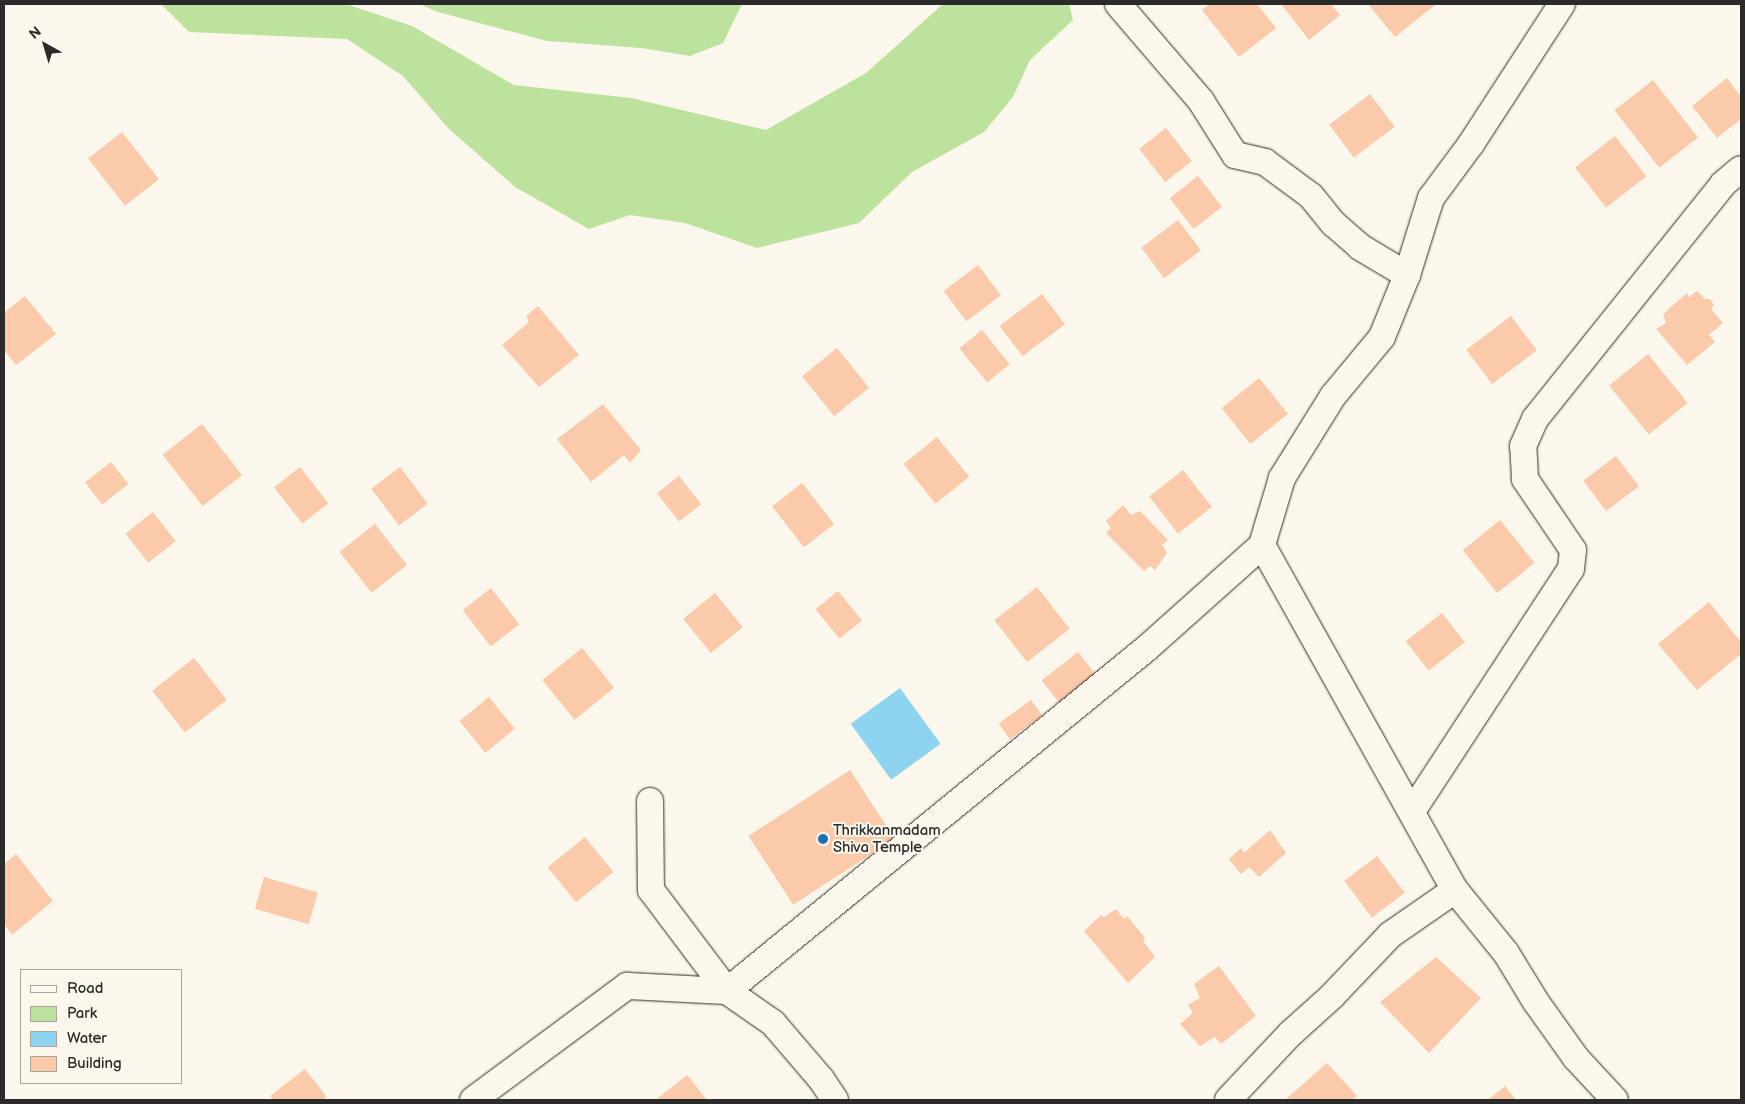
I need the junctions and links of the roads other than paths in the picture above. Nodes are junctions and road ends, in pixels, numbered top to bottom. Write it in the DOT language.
graph roads {
  1 [pos="1118,4"];
  2 [pos="1562,4"];
  3 [pos="1741,169"];
  4 [pos="1407,275"];
  5 [pos="1262,545"];
  6 [pos="650,801"];
  7 [pos="1413,810"];
  8 [pos="1455,890"];
  9 [pos="727,991"];
  10 [pos="473,1100"];
  11 [pos="836,1100"];
  12 [pos="1228,1100"];
  13 [pos="1615,1100"];
  1 -- 4 [label="street"];
  2 -- 4 [label="street"];
  3 -- 7 [label="street"];
  4 -- 5 [label="street"];
  5 -- 7 [label="street"];
  5 -- 9 [label="street"];
  6 -- 9 [label="street"];
  7 -- 8 [label="street"];
  8 -- 12 [label="street"];
  8 -- 13 [label="street"];
  9 -- 10 [label="street"];
  9 -- 11 [label="street"];
}
